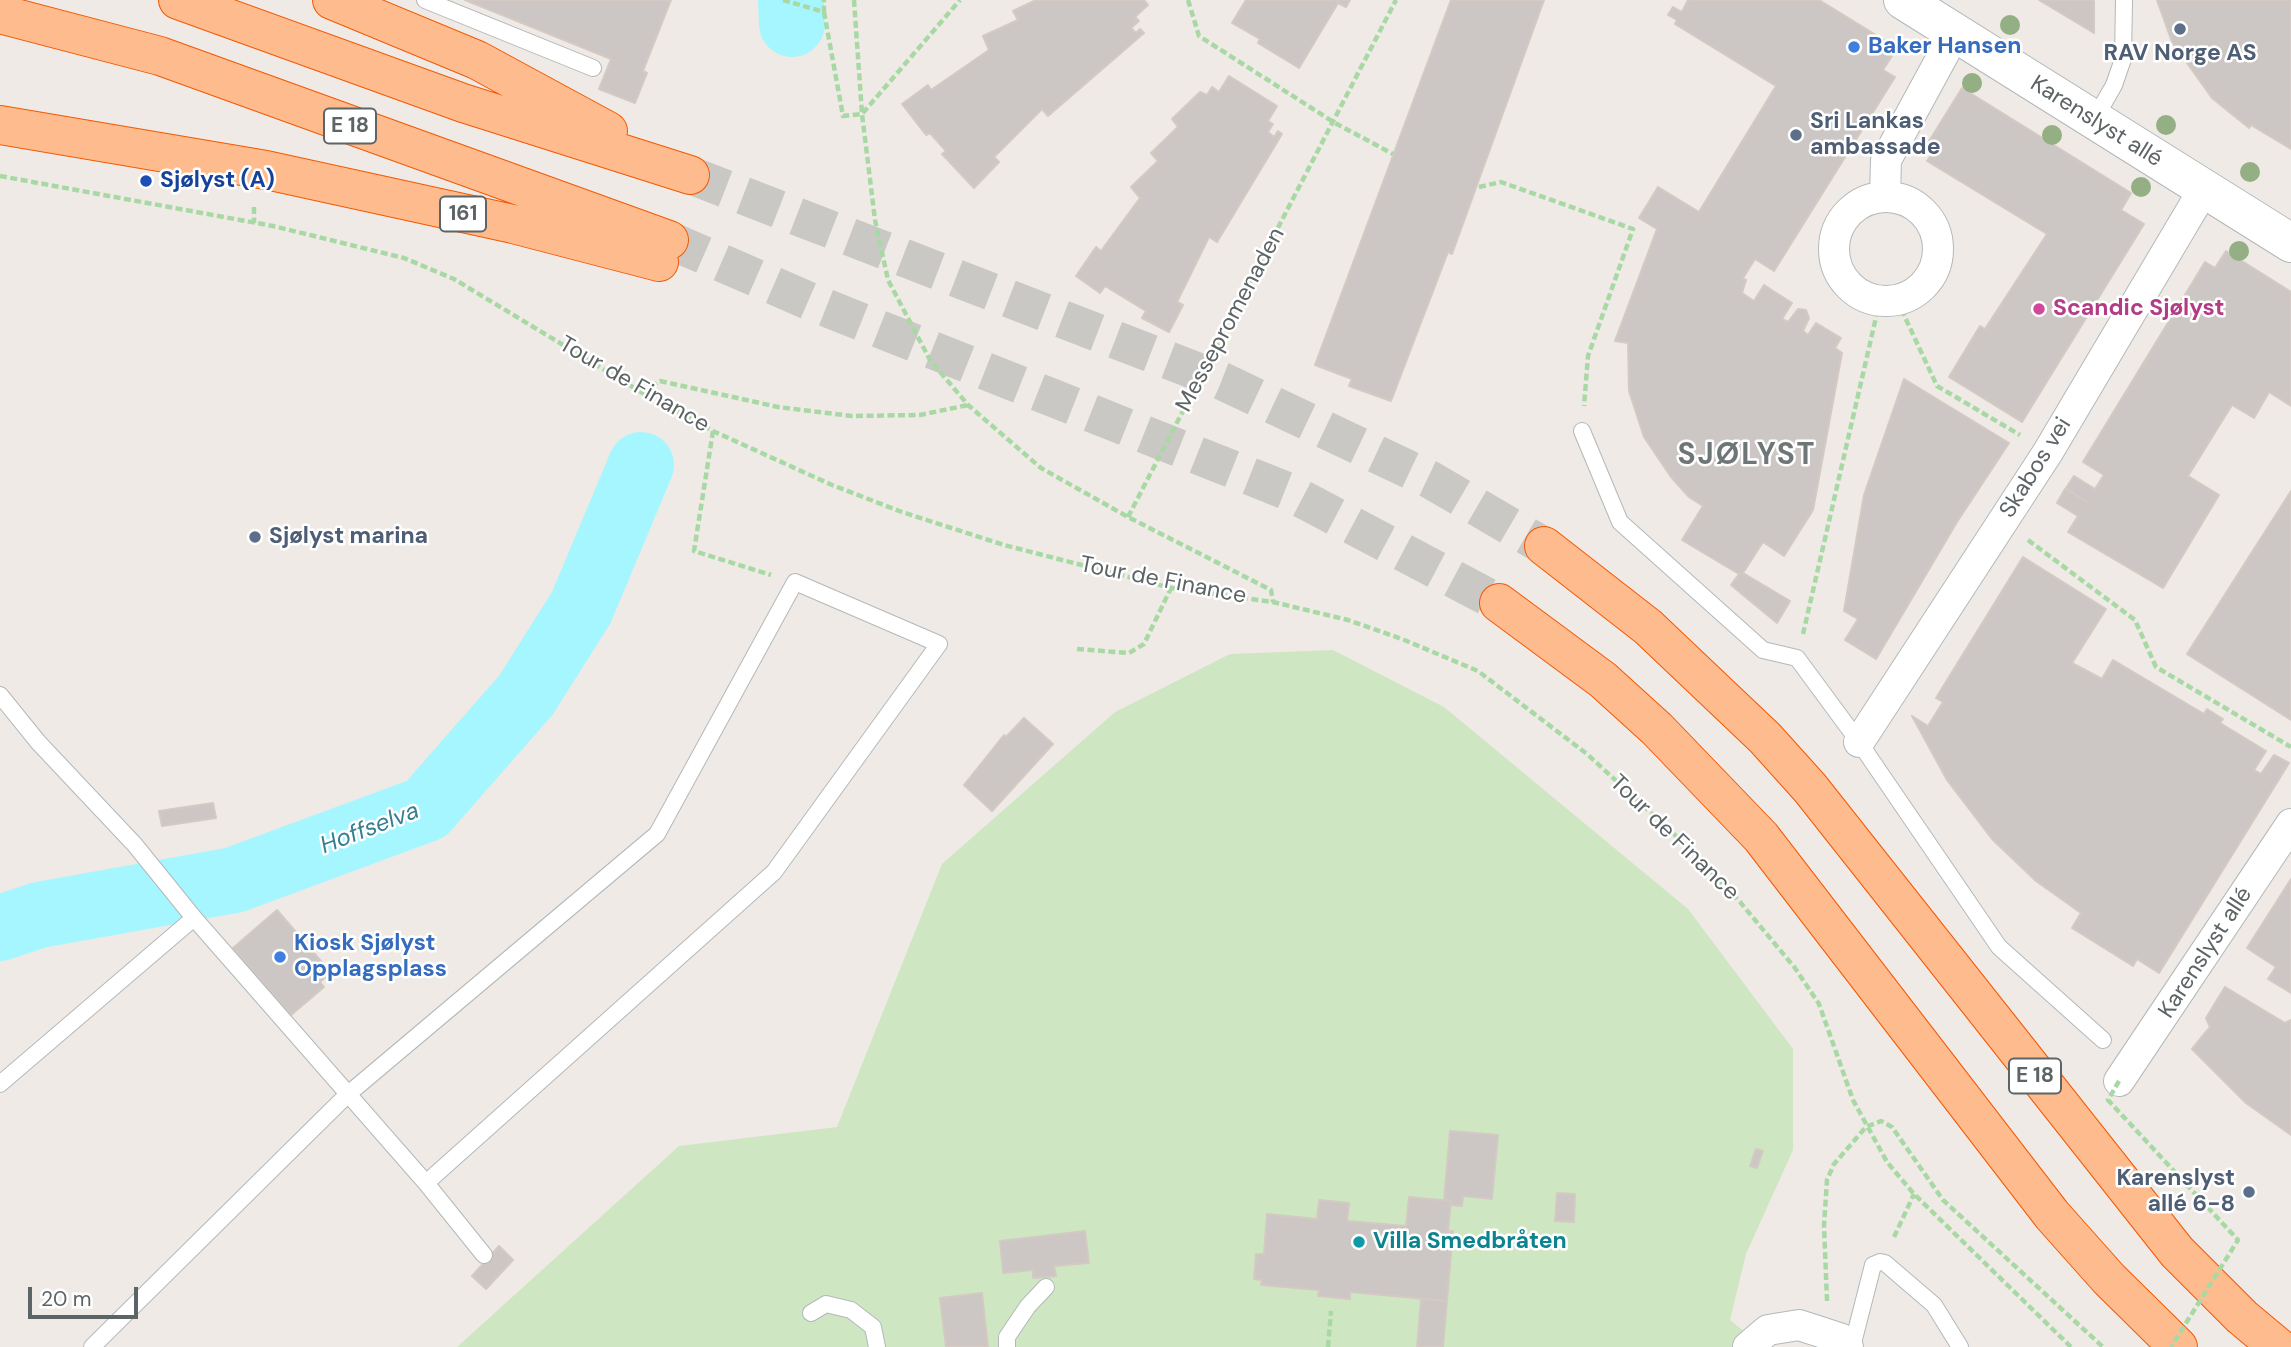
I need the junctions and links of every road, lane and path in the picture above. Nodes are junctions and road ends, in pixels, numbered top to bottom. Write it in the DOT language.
graph roads {
  1 [pos="178,0"];
  2 [pos="332,0"];
  3 [pos="425,0"];
  4 [pos="783,0"];
  5 [pos="824,0"];
  6 [pos="854,0"];
  7 [pos="960,0"];
  8 [pos="1188,0"];
  9 [pos="1396,0"];
  10 [pos="1903,0"];
  11 [pos="2124,0"];
  12 [pos="822,11"];
  13 [pos="14,17"];
  14 [pos="1954,35"];
  15 [pos="593,68"];
  16 [pos="862,114"];
  17 [pos="2094,120"];
  18 [pos="1335,123"];
  19 [pos="0,125"];
  20 [pos="1393,154"];
  21 [pos="0,176"];
  22 [pos="1479,187"];
  23 [pos="2204,189"];
  24 [pos="1885,197"];
  25 [pos="2291,243"];
  26 [pos="664,251"];
  27 [pos="1889,300"];
  28 [pos="641,393"];
  29 [pos="968,405"];
  30 [pos="713,431"];
  31 [pos="1582,431"];
  32 [pos="2048,452"];
  33 [pos="1128,517"];
  34 [pos="2003,521"];
  35 [pos="1544,546"];
  36 [pos="795,582"];
  37 [pos="1171,588"];
  38 [pos="1273,603"];
  39 [pos="1499,603"];
  40 [pos="1077,649"];
  41 [pos="1797,658"];
  42 [pos="0,695"];
  43 [pos="1858,742"];
  44 [pos="2291,747"];
  45 [pos="2291,824"];
  46 [pos="194,918"];
  47 [pos="2103,1040"];
  48 [pos="2119,1081"];
  49 [pos="0,1084"];
  50 [pos="347,1095"];
  51 [pos="1866,1127"];
  52 [pos="426,1183"];
  53 [pos="1914,1194"];
  54 [pos="484,1255"];
  55 [pos="1885,1263"];
  56 [pos="1046,1287"];
  57 [pos="1331,1311"];
  58 [pos="811,1313"];
  59 [pos="1799,1325"];
  60 [pos="92,1347"];
  61 [pos="877,1347"];
  62 [pos="1007,1347"];
  63 [pos="1328,1347"];
  64 [pos="1748,1347"];
  65 [pos="1850,1347"];
  66 [pos="1960,1347"];
  67 [pos="2071,1347"];
  68 [pos="2102,1347"];
  69 [pos="2171,1347"];
  70 [pos="2178,1347"];
  71 [pos="2278,1347"];
  1 -- 2 [label="highway"];
  3 -- 15 [label="lane"];
  4 -- 12 [label="path"];
  5 -- 12 [label="path"];
  6 -- 16 [label="path"];
  7 -- 16 [label="path"];
  8 -- 18 [label="path"];
  9 -- 18 [label="path, Messepromenaden"];
  10 -- 14 [label="street, Karenslyst allé"];
  11 -- 17 [label="lane"];
  12 -- 16 [label="path"];
  13 -- 26 [label="highway, E 18"];
  14 -- 17 [label="street, Karenslyst allé"];
  14 -- 24 [label="street"];
  16 -- 29 [label="path"];
  17 -- 23 [label="street, Karenslyst allé"];
  18 -- 20 [label="path"];
  18 -- 33 [label="path, Messepromenaden"];
  19 -- 26 [label="highway, 161"];
  21 -- 28 [label="path, Tour de Finance"];
  22 -- 31 [label="path"];
  23 -- 25 [label="street, Karenslyst allé"];
  23 -- 32 [label="street, Skabos vei"];
  24 -- 27 [label="street"];
  24 -- 27 [label="street"];
  27 -- 32 [label="path"];
  27 -- 41 [label="path"];
  28 -- 29 [label="path"];
  28 -- 30 [label="path, Tour de Finance"];
  29 -- 33 [label="path"];
  30 -- 36 [label="path"];
  30 -- 37 [label="path, Tour de Finance"];
  31 -- 41 [label="lane"];
  32 -- 34 [label="street, Skabos vei"];
  33 -- 38 [label="path"];
  34 -- 43 [label="street, Skabos vei"];
  34 -- 44 [label="path"];
  35 -- 71 [label="highway, E 18"];
  36 -- 50 [label="lane"];
  36 -- 52 [label="lane"];
  37 -- 38 [label="path, Tour de Finance"];
  37 -- 40 [label="path"];
  38 -- 51 [label="path, Tour de Finance"];
  39 -- 70 [label="highway"];
  41 -- 43 [label="lane"];
  42 -- 46 [label="lane"];
  43 -- 47 [label="lane"];
  45 -- 48 [label="street, Karenslyst allé"];
  46 -- 49 [label="lane"];
  46 -- 50 [label="lane"];
  48 -- 69 [label="path, bridge"];
  50 -- 52 [label="lane"];
  50 -- 60 [label="lane"];
  51 -- 53 [label="path, Tour de Finance"];
  51 -- 59 [label="path"];
  51 -- 68 [label="path"];
  52 -- 54 [label="lane"];
  53 -- 55 [label="path"];
  53 -- 67 [label="path, Tour de Finance"];
  55 -- 65 [label="lane"];
  55 -- 66 [label="lane"];
  56 -- 62 [label="lane"];
  57 -- 63 [label="path"];
  58 -- 61 [label="lane"];
  59 -- 64 [label="street"];
  59 -- 65 [label="street"];
}
